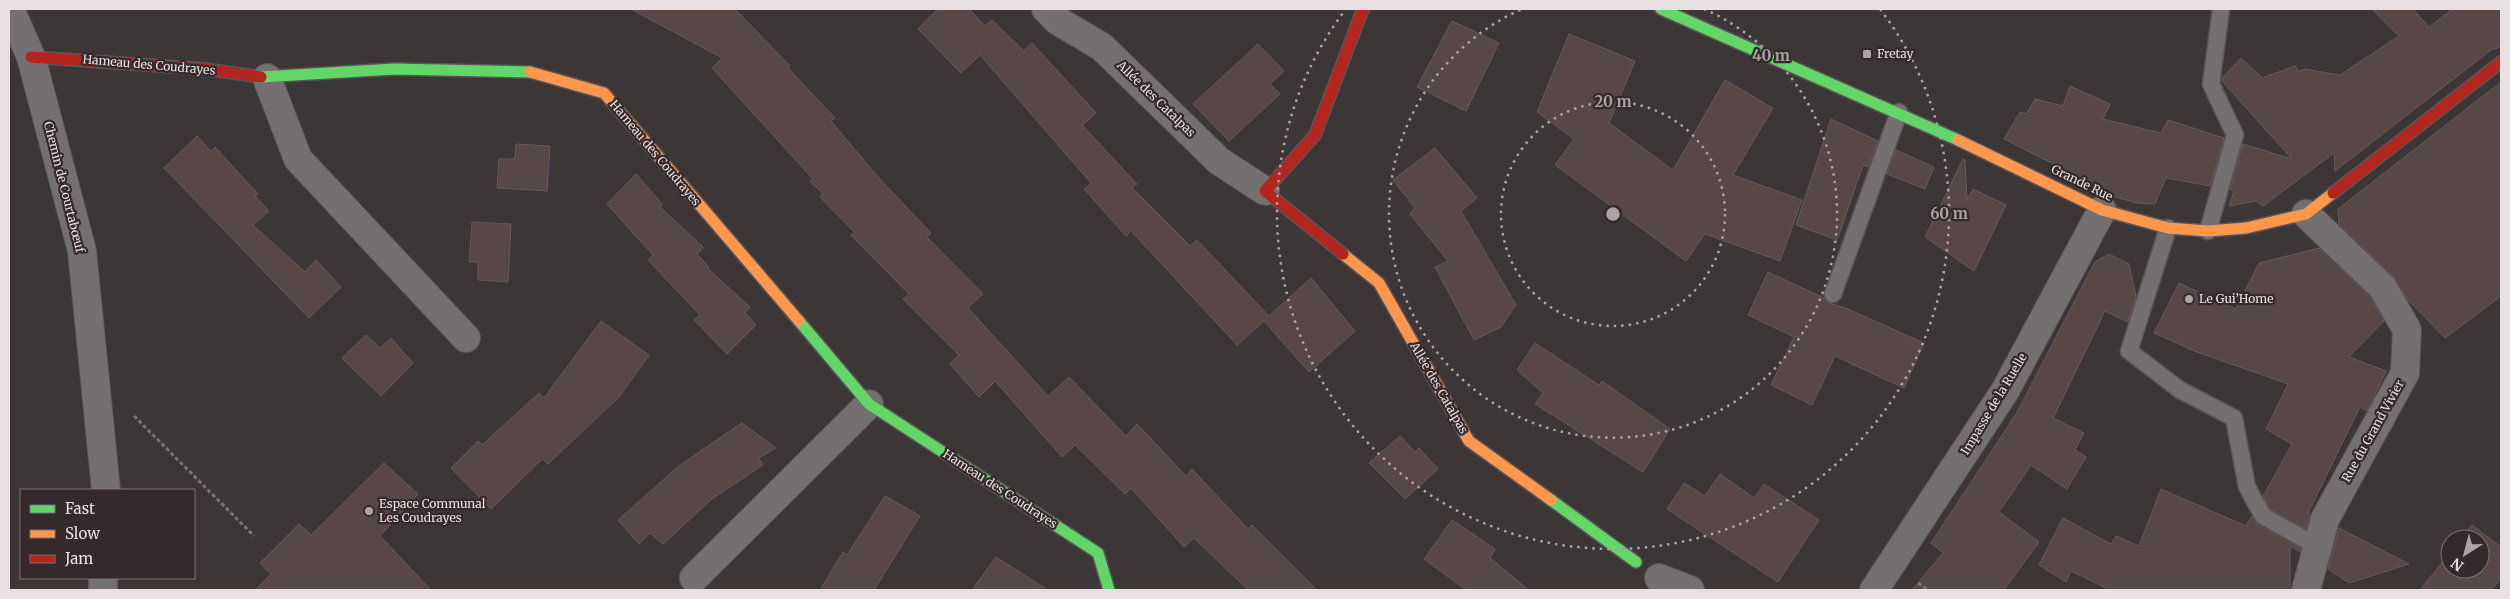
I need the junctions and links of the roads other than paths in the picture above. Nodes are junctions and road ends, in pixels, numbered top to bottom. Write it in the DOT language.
graph roads {
  1 [pos="10,9"];
  2 [pos="1046,9"];
  3 [pos="1363,9"];
  4 [pos="1661,9"];
  5 [pos="2221,9"];
  6 [pos="31,57"];
  7 [pos="2501,62"];
  8 [pos="267,78"];
  9 [pos="1899,112"];
  10 [pos="1266,191"];
  11 [pos="2102,210"];
  12 [pos="2306,214"];
  13 [pos="2168,228"];
  14 [pos="2208,231"];
  15 [pos="1832,294"];
  16 [pos="466,338"];
  17 [pos="869,404"];
  18 [pos="106,489"];
  19 [pos="2318,547"];
  20 [pos="1636,562"];
  21 [pos="694,578"];
  22 [pos="1659,578"];
  23 [pos="1109,590"];
  24 [pos="1690,590"];
  25 [pos="1874,590"];
  26 [pos="2306,590"];
  1 -- 6 [label="street, Chemin de Courtabœuf"];
  2 -- 10 [label="street, Allée des Catalpas"];
  3 -- 10 [label="street"];
  4 -- 9 [label="street, Grande Rue"];
  5 -- 14 [label="lane"];
  6 -- 8 [label="street, Hameau des Coudrayes"];
  6 -- 18 [label="street, Chemin de Courtabœuf"];
  7 -- 12 [label="street, Grande Rue"];
  8 -- 16 [label="street"];
  8 -- 17 [label="street, Hameau des Coudrayes"];
  9 -- 11 [label="street, Grande Rue"];
  9 -- 15 [label="lane"];
  10 -- 20 [label="street, Allée des Catalpas"];
  11 -- 13 [label="street, Grande Rue"];
  11 -- 25 [label="street, Impasse de la Ruelle"];
  12 -- 14 [label="street, Grande Rue"];
  12 -- 19 [label="street, Rue du Grand Vivier"];
  13 -- 14 [label="street, Grande Rue"];
  13 -- 19 [label="lane"];
  17 -- 21 [label="street"];
  17 -- 23 [label="street, Hameau des Coudrayes"];
  19 -- 26 [label="street, Rue du Grand Vivier"];
  22 -- 24 [label="street"];
}
